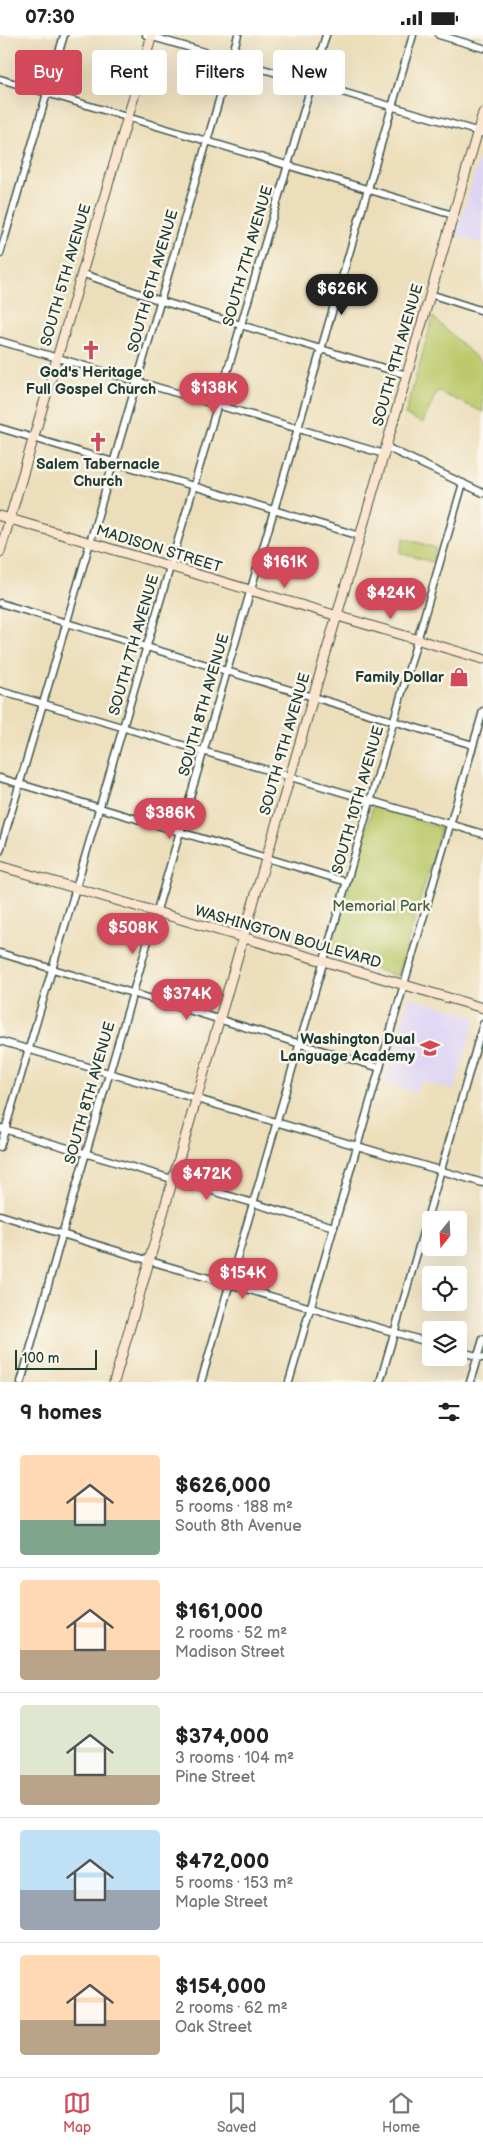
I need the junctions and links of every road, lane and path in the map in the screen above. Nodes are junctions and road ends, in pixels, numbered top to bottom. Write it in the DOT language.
graph roads {
  1 [pos="64,35"];
  2 [pos="238,35"];
  3 [pos="326,35"];
  4 [pos="413,35"];
  5 [pos="439,35"];
  6 [pos="150,36"];
  7 [pos="483,48"];
  8 [pos="60,50"];
  9 [pos="197,50"];
  10 [pos="234,50"];
  11 [pos="321,50"];
  12 [pos="0,79"];
  13 [pos="15,83"];
  14 [pos="345,93"];
  15 [pos="46,95"];
  16 [pos="54,95"];
  17 [pos="221,95"];
  18 [pos="307,95"];
  19 [pos="392,107"];
  20 [pos="483,113"];
  21 [pos="127,117"];
  22 [pos="480,133"];
  23 [pos="207,141"];
  24 [pos="287,165"];
  25 [pos="368,189"];
  26 [pos="454,215"];
  27 [pos="0,254"];
  28 [pos="81,273"];
  29 [pos="430,294"];
  30 [pos="160,301"];
  31 [pos="483,311"];
  32 [pos="241,324"];
  33 [pos="0,341"];
  34 [pos="320,350"];
  35 [pos="57,358"];
  36 [pos="407,375"];
  37 [pos="137,381"];
  38 [pos="217,405"];
  39 [pos="0,428"];
  40 [pos="297,429"];
  41 [pos="33,438"];
  42 [pos="385,451"];
  43 [pos="114,462"];
  44 [pos="463,483"];
  45 [pos="193,486"];
  46 [pos="483,493"];
  47 [pos="273,511"];
  48 [pos="0,516"];
  49 [pos="10,519"];
  50 [pos="360,536"];
  51 [pos="90,543"];
  52 [pos="0,552"];
  53 [pos="170,567"];
  54 [pos="250,591"];
  55 [pos="0,603"];
  56 [pos="336,617"];
  57 [pos="67,623"];
  58 [pos="417,640"];
  59 [pos="146,647"];
  60 [pos="483,659"];
  61 [pos="226,671"];
  62 [pos="0,691"];
  63 [pos="313,697"];
  64 [pos="43,704"];
  65 [pos="483,711"];
  66 [pos="394,721"];
  67 [pos="122,728"];
  68 [pos="473,745"];
  69 [pos="203,752"];
  70 [pos="0,778"];
  71 [pos="290,778"];
  72 [pos="20,784"];
  73 [pos="370,801"];
  74 [pos="99,808"];
  75 [pos="450,825"];
  76 [pos="180,832"];
  77 [pos="483,834"];
  78 [pos="0,851"];
  79 [pos="266,858"];
  80 [pos="0,866"];
  81 [pos="347,882"];
  82 [pos="76,888"];
  83 [pos="156,912"];
  84 [pos="243,938"];
  85 [pos="0,953"];
  86 [pos="324,961"];
  87 [pos="53,969"];
  88 [pos="404,985"];
  89 [pos="132,993"];
  90 [pos="483,1008"];
  91 [pos="219,1019"];
  92 [pos="483,1024"];
  93 [pos="0,1041"];
  94 [pos="300,1043"];
  95 [pos="29,1050"];
  96 [pos="380,1068"];
  97 [pos="109,1074"];
  98 [pos="196,1100"];
  99 [pos="277,1124"];
  100 [pos="3,1128"];
  101 [pos="0,1147"];
  102 [pos="358,1147"];
  103 [pos="86,1153"];
  104 [pos="440,1171"];
  105 [pos="173,1179"];
  106 [pos="483,1183"];
  107 [pos="253,1203"];
  108 [pos="0,1215"];
  109 [pos="334,1227"];
  110 [pos="62,1235"];
  111 [pos="150,1261"];
  112 [pos="230,1285"];
  113 [pos="310,1308"];
  114 [pos="394,1332"];
  115 [pos="483,1339"];
  116 [pos="422,1340"];
  117 [pos="467,1353"];
  118 [pos="480,1357"];
  119 [pos="21,1382"];
  120 [pos="114,1382"];
  121 [pos="201,1382"];
  122 [pos="288,1382"];
  123 [pos="380,1382"];
  124 [pos="470,1382"];
  1 -- 8 [label="street"];
  2 -- 10 [label="street, SOUTH 6TH AVENUE"];
  3 -- 11 [label="street, SOUTH 7TH AVENUE"];
  4 -- 19 [label="street, SOUTH 8TH AVENUE"];
  5 -- 7 [label="street"];
  6 -- 9 [label="street"];
  6 -- 21 [label="street, SOUTH 5TH AVENUE"];
  12 -- 13 [label="street"];
  14 -- 19 [label="street"];
  15 -- 27 [label="street"];
  16 -- 21 [label="street"];
  17 -- 23 [label="street, SOUTH 6TH AVENUE"];
  18 -- 24 [label="street, SOUTH 7TH AVENUE"];
  19 -- 22 [label="street"];
  19 -- 25 [label="street, SOUTH 8TH AVENUE"];
  20 -- 22 [label="street, SOUTH 9TH AVENUE"];
  21 -- 23 [label="street"];
  21 -- 28 [label="street, SOUTH 5TH AVENUE"];
  22 -- 26 [label="street, SOUTH 9TH AVENUE"];
  23 -- 24 [label="street"];
  23 -- 30 [label="street, SOUTH 6TH AVENUE"];
  24 -- 25 [label="street"];
  24 -- 32 [label="street, SOUTH 7TH AVENUE"];
  25 -- 26 [label="street"];
  25 -- 34 [label="street, SOUTH 8TH AVENUE"];
  26 -- 29 [label="street, SOUTH 9TH AVENUE"];
  28 -- 30 [label="street"];
  28 -- 35 [label="street, SOUTH 5TH AVENUE"];
  29 -- 31 [label="street"];
  29 -- 36 [label="street, SOUTH 9TH AVENUE"];
  30 -- 32 [label="street"];
  30 -- 37 [label="street, SOUTH 6TH AVENUE"];
  32 -- 34 [label="street"];
  32 -- 38 [label="street, SOUTH 7TH AVENUE"];
  33 -- 35 [label="street"];
  34 -- 36 [label="street"];
  34 -- 40 [label="street, SOUTH 8TH AVENUE"];
  35 -- 37 [label="street"];
  35 -- 41 [label="street, SOUTH 5TH AVENUE"];
  36 -- 42 [label="street, SOUTH 9TH AVENUE"];
  37 -- 38 [label="street"];
  37 -- 43 [label="street, SOUTH 6TH AVENUE"];
  38 -- 40 [label="street"];
  38 -- 45 [label="street, SOUTH 7TH AVENUE"];
  39 -- 41 [label="street"];
  40 -- 42 [label="street"];
  40 -- 47 [label="street, SOUTH 8TH AVENUE"];
  41 -- 43 [label="street"];
  41 -- 49 [label="street, SOUTH 5TH AVENUE"];
  42 -- 44 [label="street"];
  42 -- 50 [label="street, SOUTH 9TH AVENUE"];
  43 -- 45 [label="street"];
  43 -- 51 [label="street, SOUTH 6TH AVENUE"];
  44 -- 46 [label="street"];
  44 -- 58 [label="street, SOUTH 10TH AVENUE"];
  45 -- 47 [label="street"];
  45 -- 53 [label="street, SOUTH 7TH AVENUE"];
  47 -- 50 [label="street"];
  47 -- 54 [label="street, SOUTH 8TH AVENUE"];
  48 -- 49 [label="street, MADISON STREET"];
  49 -- 51 [label="street, MADISON STREET"];
  49 -- 52 [label="street, SOUTH 5TH AVENUE"];
  50 -- 56 [label="street, SOUTH 9TH AVENUE"];
  51 -- 53 [label="street, MADISON STREET"];
  51 -- 57 [label="street, SOUTH 6TH AVENUE"];
  53 -- 54 [label="street, MADISON STREET"];
  53 -- 59 [label="street, SOUTH 7TH AVENUE"];
  54 -- 56 [label="street, MADISON STREET"];
  54 -- 61 [label="street, SOUTH 8TH AVENUE"];
  55 -- 57 [label="street"];
  56 -- 58 [label="street, MADISON STREET"];
  56 -- 63 [label="street, SOUTH 9TH AVENUE"];
  57 -- 59 [label="street"];
  57 -- 64 [label="street, SOUTH 6TH AVENUE"];
  58 -- 60 [label="street, MADISON STREET"];
  58 -- 66 [label="street, SOUTH 10TH AVENUE"];
  59 -- 61 [label="street"];
  59 -- 67 [label="street, SOUTH 7TH AVENUE"];
  61 -- 63 [label="street"];
  61 -- 69 [label="street, SOUTH 8TH AVENUE"];
  62 -- 64 [label="street"];
  63 -- 66 [label="street"];
  63 -- 71 [label="street, SOUTH 9TH AVENUE"];
  64 -- 67 [label="street"];
  64 -- 72 [label="street, SOUTH 6TH AVENUE"];
  65 -- 68 [label="street"];
  66 -- 68 [label="street"];
  66 -- 73 [label="street, SOUTH 10TH AVENUE"];
  67 -- 69 [label="street"];
  67 -- 74 [label="street, SOUTH 7TH AVENUE"];
  68 -- 75 [label="street"];
  69 -- 71 [label="street"];
  69 -- 76 [label="street, SOUTH 8TH AVENUE"];
  70 -- 72 [label="street"];
  71 -- 73 [label="street"];
  71 -- 79 [label="street, SOUTH 9TH AVENUE"];
  72 -- 74 [label="street"];
  72 -- 78 [label="street, SOUTH 6TH AVENUE"];
  73 -- 75 [label="street"];
  73 -- 81 [label="street, SOUTH 10TH AVENUE"];
  74 -- 76 [label="street"];
  74 -- 82 [label="street, SOUTH 7TH AVENUE"];
  75 -- 77 [label="street"];
  75 -- 88 [label="street"];
  76 -- 79 [label="street"];
  76 -- 83 [label="street, SOUTH 8TH AVENUE"];
  79 -- 81 [label="street"];
  79 -- 84 [label="street, SOUTH 9TH AVENUE"];
  80 -- 82 [label="street, WASHINGTON BOULEVARD"];
  81 -- 86 [label="street, SOUTH 10TH AVENUE"];
  82 -- 83 [label="street, WASHINGTON BOULEVARD"];
  82 -- 87 [label="street, SOUTH 7TH AVENUE"];
  83 -- 84 [label="street, WASHINGTON BOULEVARD"];
  83 -- 89 [label="street, SOUTH 8TH AVENUE"];
  84 -- 86 [label="street, WASHINGTON BOULEVARD"];
  84 -- 91 [label="street, SOUTH 9TH AVENUE"];
  85 -- 87 [label="street"];
  86 -- 88 [label="street, WASHINGTON BOULEVARD"];
  86 -- 94 [label="street, SOUTH 10TH AVENUE"];
  87 -- 89 [label="street"];
  87 -- 95 [label="street, SOUTH 7TH AVENUE"];
  88 -- 90 [label="street, WASHINGTON BOULEVARD"];
  88 -- 96 [label="street"];
  89 -- 91 [label="street"];
  89 -- 97 [label="street, SOUTH 8TH AVENUE"];
  91 -- 94 [label="street"];
  91 -- 98 [label="street, SOUTH 9TH AVENUE"];
  92 -- 104 [label="street"];
  93 -- 95 [label="street"];
  94 -- 96 [label="street"];
  94 -- 99 [label="street, SOUTH 10TH AVENUE"];
  95 -- 97 [label="street"];
  95 -- 100 [label="street, SOUTH 7TH AVENUE"];
  96 -- 102 [label="street"];
  97 -- 98 [label="street"];
  97 -- 103 [label="street, SOUTH 8TH AVENUE"];
  98 -- 99 [label="street"];
  98 -- 105 [label="street, SOUTH 9TH AVENUE"];
  99 -- 102 [label="street"];
  99 -- 107 [label="street, SOUTH 10TH AVENUE"];
  100 -- 101 [label="street, SOUTH 7TH AVENUE"];
  100 -- 103 [label="street"];
  102 -- 104 [label="street"];
  102 -- 109 [label="street"];
  103 -- 105 [label="street"];
  103 -- 110 [label="street, SOUTH 8TH AVENUE"];
  104 -- 106 [label="street"];
  104 -- 114 [label="street"];
  105 -- 107 [label="street"];
  105 -- 111 [label="street, SOUTH 9TH AVENUE"];
  107 -- 109 [label="street"];
  107 -- 112 [label="street, SOUTH 10TH AVENUE"];
  108 -- 110 [label="street"];
  109 -- 113 [label="street"];
  110 -- 111 [label="street"];
  110 -- 119 [label="street, SOUTH 8TH AVENUE"];
  111 -- 112 [label="street"];
  111 -- 120 [label="street, SOUTH 9TH AVENUE"];
  112 -- 113 [label="street"];
  112 -- 121 [label="street, SOUTH 10TH AVENUE"];
  113 -- 114 [label="street"];
  113 -- 122 [label="street"];
  114 -- 116 [label="street"];
  114 -- 123 [label="street"];
  115 -- 118 [label="street"];
  117 -- 118 [label="street"];
  118 -- 124 [label="street"];
}
